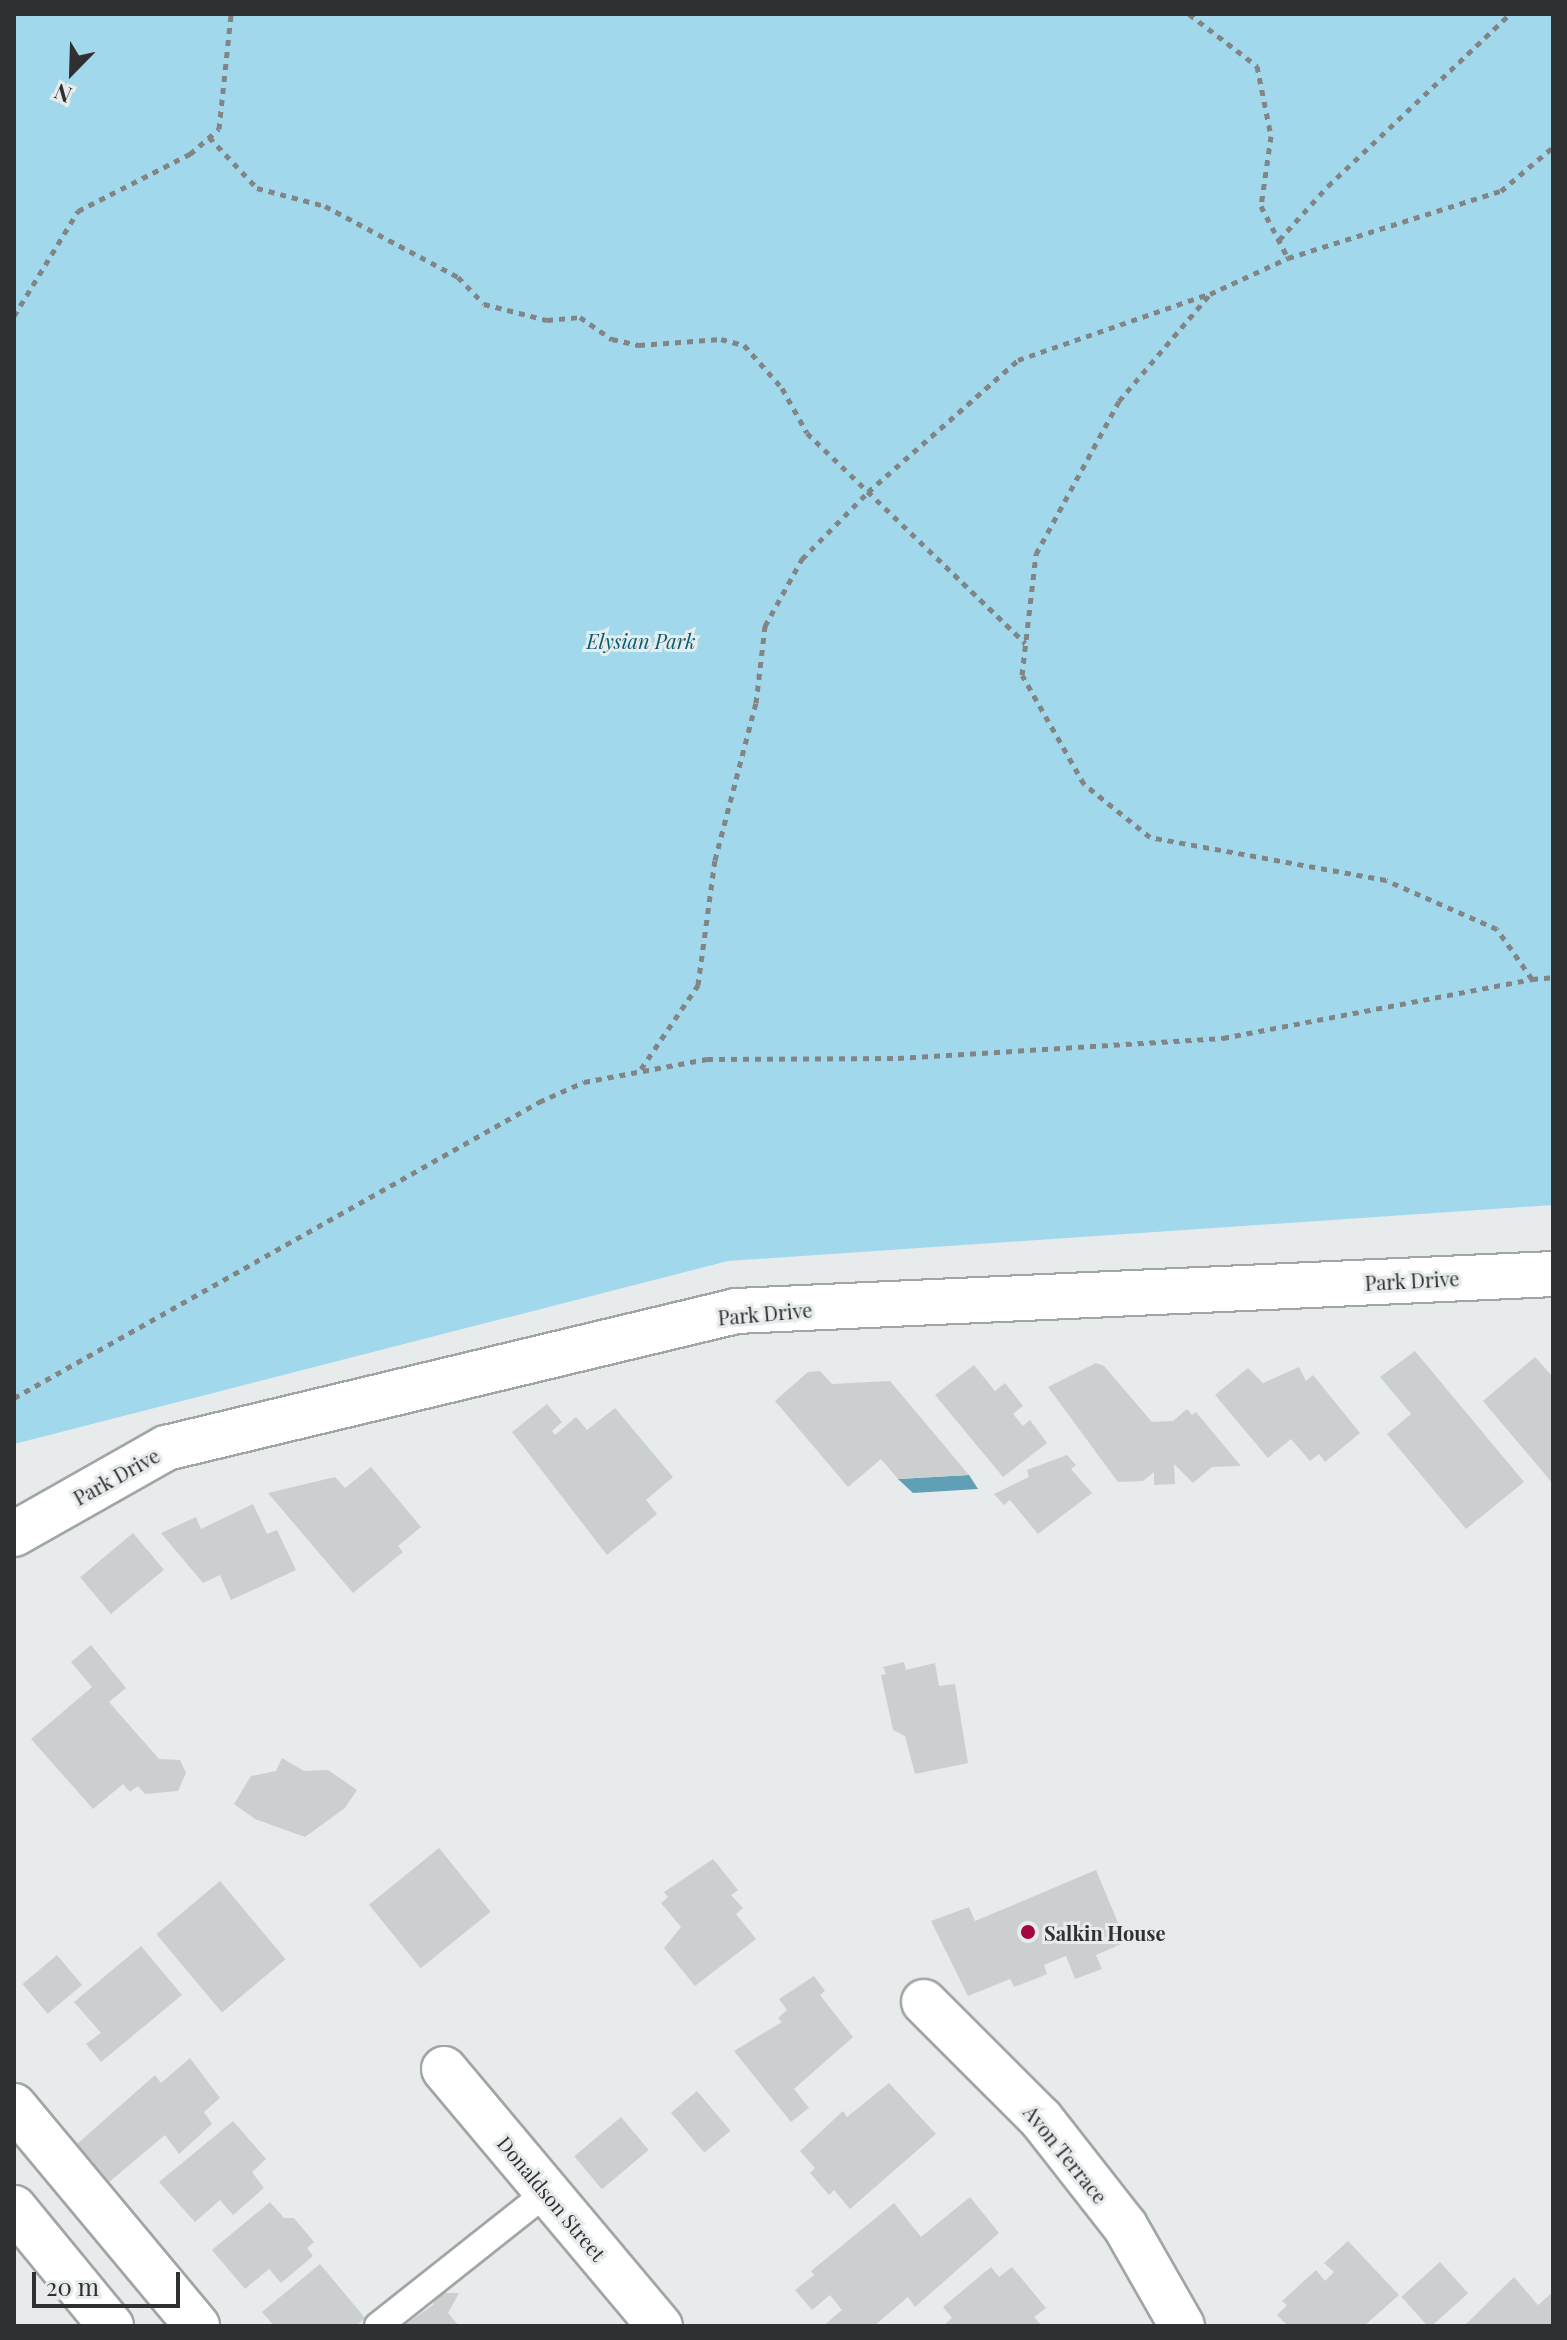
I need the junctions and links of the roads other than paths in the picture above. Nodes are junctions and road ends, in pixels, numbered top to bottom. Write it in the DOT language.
graph roads {
  1 [pos="1553,1274"];
  2 [pos="14,1534"];
  3 [pos="924,2002"];
  4 [pos="444,2069"];
  5 [pos="14,2106"];
  6 [pos="547,2192"];
  7 [pos="14,2208"];
  8 [pos="111,2326"];
  9 [pos="197,2326"];
  10 [pos="378,2326"];
  11 [pos="660,2326"];
  12 [pos="1182,2326"];
  1 -- 2 [label="street, Park Drive"];
  3 -- 12 [label="street, Avon Terrace"];
  4 -- 6 [label="street, Donaldson Street"];
  5 -- 9 [label="street"];
  6 -- 10 [label="lane"];
  6 -- 11 [label="street, Donaldson Street"];
  7 -- 8 [label="street"];
}
